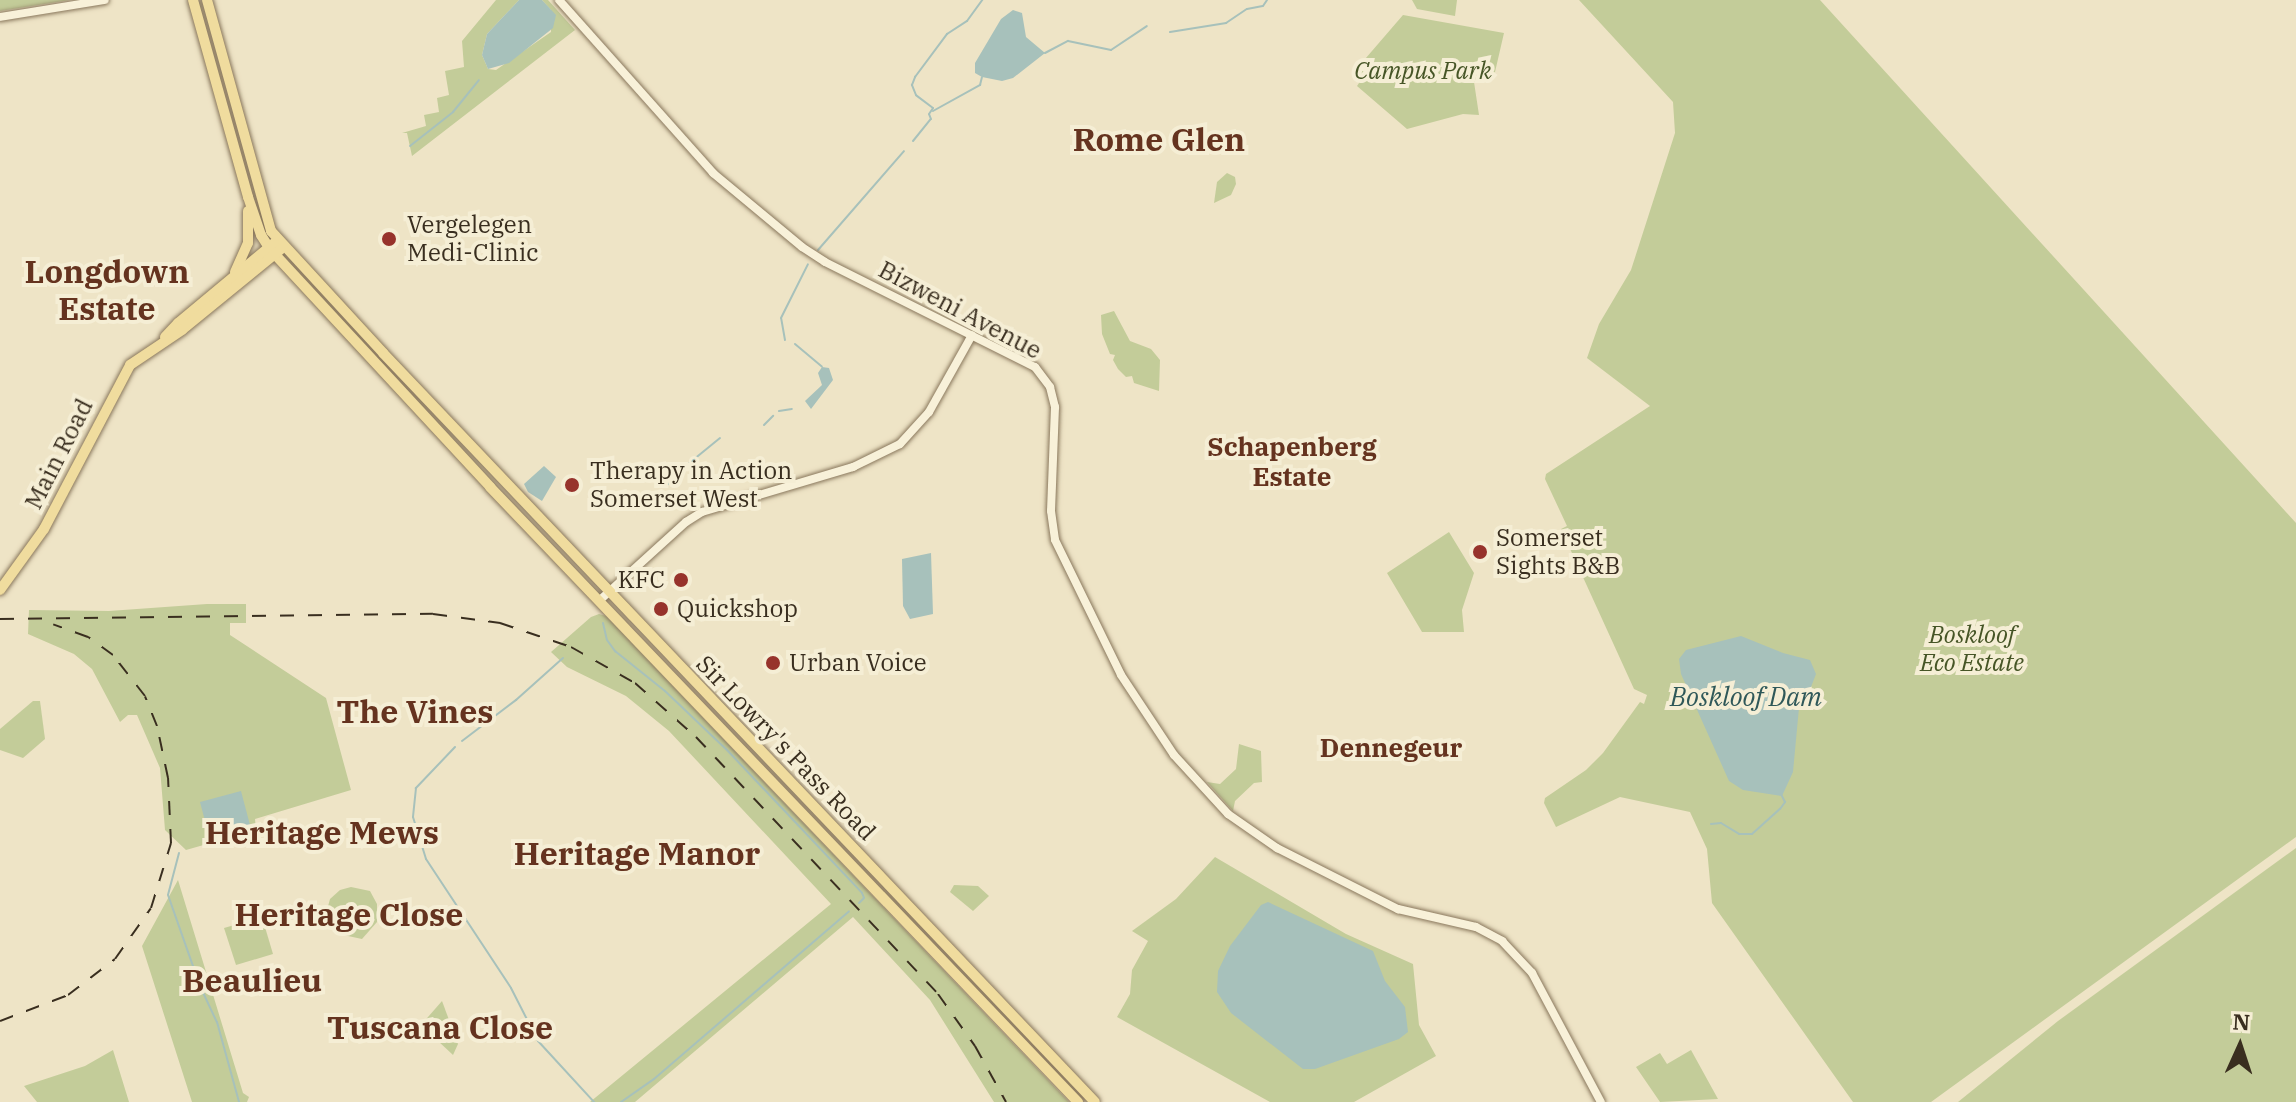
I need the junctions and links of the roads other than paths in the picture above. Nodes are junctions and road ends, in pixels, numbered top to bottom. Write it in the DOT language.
graph roads {
  1 [pos="105,0"];
  2 [pos="192,0"];
  3 [pos="207,0"];
  4 [pos="559,0"];
  5 [pos="0,17"];
  6 [pos="248,197"];
  7 [pos="282,243"];
  8 [pos="272,251"];
  9 [pos="230,281"];
  10 [pos="972,335"];
  11 [pos="161,342"];
  12 [pos="0,590"];
  13 [pos="605,596"];
  14 [pos="1078,1102"];
  15 [pos="1095,1102"];
  16 [pos="1601,1102"];
  1 -- 5 [label="street"];
  2 -- 6 [label="main road"];
  3 -- 7 [label="main road"];
  4 -- 10 [label="street, Bizweni Avenue"];
  6 -- 8 [label="main road"];
  6 -- 9 [label="main road"];
  7 -- 8 [label="main road, Main Road"];
  7 -- 13 [label="main road, Sir Lowry's Pass Road"];
  8 -- 9 [label="main road, Main Road"];
  8 -- 11 [label="main road, Main Road"];
  8 -- 13 [label="main road, Sir Lowry's Pass Road"];
  9 -- 11 [label="main road, Main Road"];
  10 -- 13 [label="street"];
  10 -- 16 [label="street, Bizweni Avenue"];
  11 -- 12 [label="main road, Main Road"];
  13 -- 14 [label="main road, Sir Lowry's Pass Road"];
  13 -- 15 [label="main road, Sir Lowry's Pass Road"];
}
